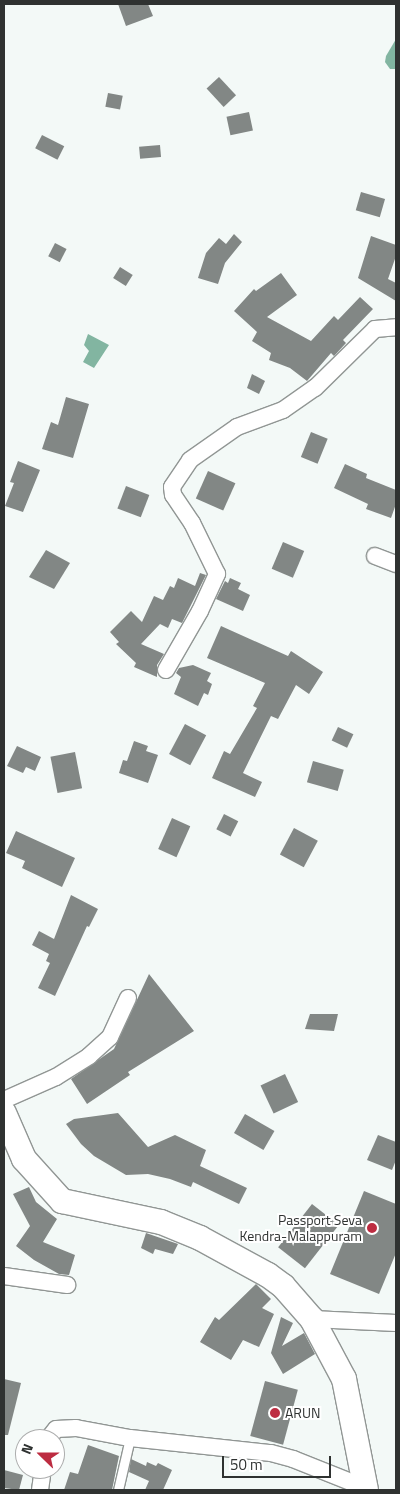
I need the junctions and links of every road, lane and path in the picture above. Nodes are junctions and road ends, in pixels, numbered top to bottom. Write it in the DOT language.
graph roads {
  1 [pos="396,327"];
  2 [pos="375,556"];
  3 [pos="396,564"];
  4 [pos="166,670"];
  5 [pos="128,998"];
  6 [pos="4,1100"];
  7 [pos="4,1113"];
  8 [pos="4,1276"];
  9 [pos="66,1285"];
  10 [pos="312,1319"];
  11 [pos="396,1324"];
  12 [pos="56,1429"];
  13 [pos="130,1438"];
  14 [pos="366,1489"];
  15 [pos="118,1490"];
  1 -- 4 [label="street"];
  2 -- 3 [label="street"];
  5 -- 6 [label="street"];
  7 -- 10 [label="main road"];
  8 -- 9 [label="street"];
  10 -- 11 [label="street"];
  10 -- 14 [label="main road"];
  12 -- 13 [label="street"];
  13 -- 14 [label="street"];
  13 -- 15 [label="lane"];
}
